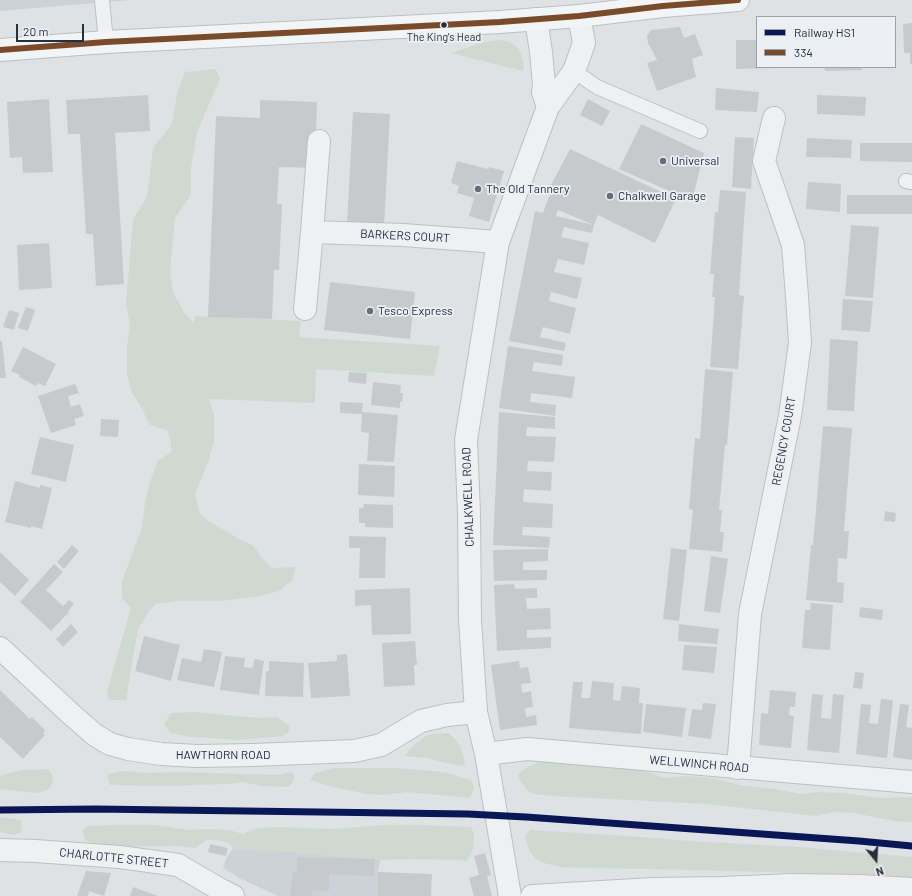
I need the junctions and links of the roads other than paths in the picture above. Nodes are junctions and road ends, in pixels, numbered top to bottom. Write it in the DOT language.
graph roads {
  1 [pos="102,0"];
  2 [pos="738,0"];
  3 [pos="579,16"];
  4 [pos="536,19"];
  5 [pos="106,42"];
  6 [pos="0,50"];
  7 [pos="574,71"];
  8 [pos="548,107"];
  9 [pos="774,118"];
  10 [pos="700,131"];
  11 [pos="319,141"];
  12 [pos="312,232"];
  13 [pos="498,242"];
  14 [pos="305,309"];
  15 [pos="0,648"];
  16 [pos="476,712"];
  17 [pos="486,754"];
  18 [pos="738,768"];
  19 [pos="912,782"];
  20 [pos="0,850"];
  21 [pos="912,889"];
  22 [pos="224,894"];
  23 [pos="510,896"];
  24 [pos="532,896"];
  1 -- 5 [label="lane"];
  2 -- 3 [label="main road"];
  3 -- 4 [label="main road"];
  3 -- 7 [label="street, CHALKWELL ROAD"];
  4 -- 5 [label="main road"];
  4 -- 8 [label="street"];
  5 -- 6 [label="main road"];
  7 -- 8 [label="street, CHALKWELL ROAD"];
  7 -- 10 [label="lane"];
  8 -- 13 [label="street, CHALKWELL ROAD"];
  9 -- 18 [label="street, REGENCY COURT"];
  11 -- 12 [label="street"];
  12 -- 13 [label="street, BARKERS COURT"];
  12 -- 14 [label="street"];
  13 -- 16 [label="street, CHALKWELL ROAD"];
  15 -- 16 [label="street, HAWTHORN ROAD"];
  16 -- 17 [label="street, CHALKWELL ROAD"];
  17 -- 18 [label="street, WELLWINCH ROAD"];
  17 -- 23 [label="street, CHALKWELL ROAD"];
  18 -- 19 [label="street, WELLWINCH ROAD"];
  20 -- 22 [label="street, CHARLOTTE STREET"];
  21 -- 24 [label="street"];
}
